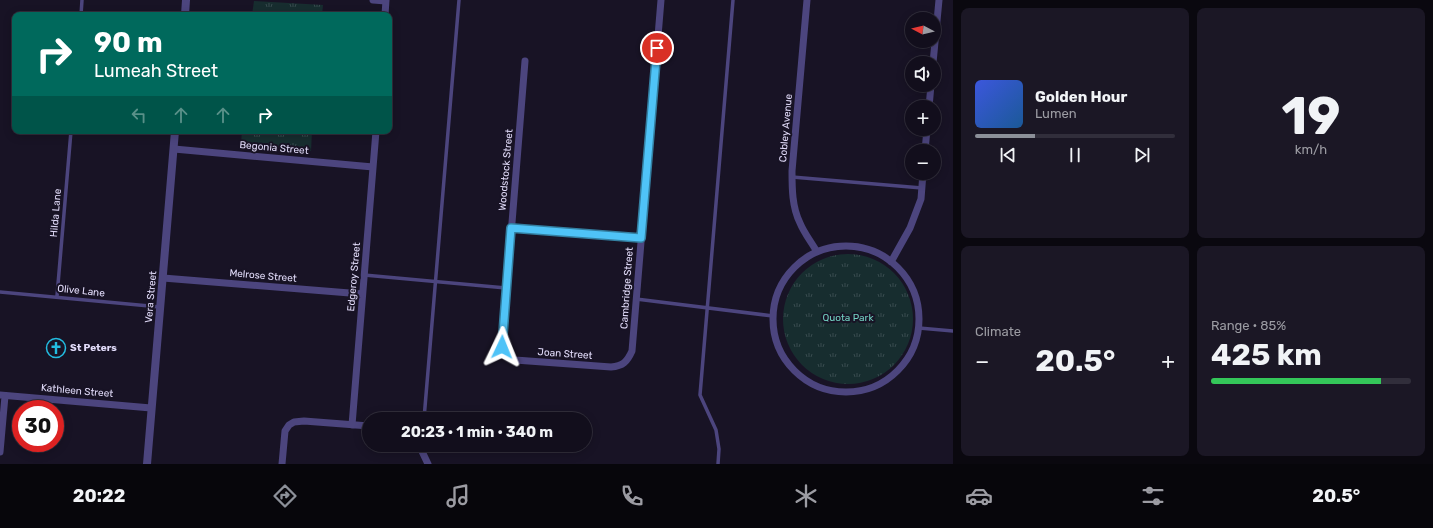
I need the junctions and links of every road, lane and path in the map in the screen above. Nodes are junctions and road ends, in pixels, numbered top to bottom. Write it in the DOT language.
graph roads {
  1 [pos="82,0"];
  2 [pos="186,0"];
  3 [pos="374,0"];
  4 [pos="386,0"];
  5 [pos="459,0"];
  6 [pos="661,0"];
  7 [pos="733,0"];
  8 [pos="807,0"];
  9 [pos="939,0"];
  10 [pos="81,12"];
  11 [pos="185,12"];
  12 [pos="385,12"];
  13 [pos="934,56"];
  14 [pos="525,61"];
  15 [pos="71,134"];
  16 [pos="175,134"];
  17 [pos="376,134"];
  18 [pos="174,149"];
  19 [pos="374,167"];
  20 [pos="792,177"];
  21 [pos="923,180"];
  22 [pos="922,188"];
  23 [pos="511,228"];
  24 [pos="641,238"];
  25 [pos="817,252"];
  26 [pos="891,262"];
  27 [pos="364,275"];
  28 [pos="162,278"];
  29 [pos="436,282"];
  30 [pos="506,288"];
  31 [pos="0,292"];
  32 [pos="362,294"];
  33 [pos="57,296"];
  34 [pos="636,299"];
  35 [pos="160,306"];
  36 [pos="707,308"];
  37 [pos="773,316"];
  38 [pos="919,328"];
  39 [pos="953,330"];
  40 [pos="504,353"];
  41 [pos="626,362"];
  42 [pos="2,395"];
  43 [pos="151,408"];
  44 [pos="425,412"];
  45 [pos="352,425"];
  46 [pos="362,426"];
  47 [pos="0,452"];
  48 [pos="423,452"];
  49 [pos="147,464"];
  50 [pos="282,464"];
  51 [pos="428,464"];
  52 [pos="718,464"];
  1 -- 10 [label="lane"];
  2 -- 11 [label="street"];
  3 -- 4 [label="street"];
  4 -- 12 [label="street"];
  5 -- 29 [label="lane"];
  6 -- 24 [label="street, Cambridge Street"];
  7 -- 36 [label="lane"];
  8 -- 20 [label="street, Cobley Avenue"];
  9 -- 13 [label="street"];
  14 -- 23 [label="street, Woodstock Street"];
  15 -- 33 [label="lane, Hilda Lane"];
  16 -- 18 [label="street, Vera Street"];
  17 -- 19 [label="street, Edgeroy Street"];
  18 -- 19 [label="street, Begonia Street"];
  18 -- 28 [label="street, Vera Street"];
  19 -- 27 [label="street, Edgeroy Street"];
  20 -- 22 [label="lane"];
  20 -- 25 [label="street, Cobley Avenue"];
  21 -- 22 [label="street"];
  22 -- 26 [label="street"];
  23 -- 24 [label="street"];
  23 -- 30 [label="street, Woodstock Street"];
  24 -- 34 [label="street, Cambridge Street"];
  25 -- 26 [label="street"];
  25 -- 37 [label="street"];
  26 -- 38 [label="street"];
  27 -- 29 [label="lane"];
  27 -- 32 [label="street, Edgeroy Street"];
  28 -- 32 [label="street, Melrose Street"];
  28 -- 35 [label="street, Vera Street"];
  29 -- 30 [label="lane"];
  29 -- 44 [label="lane"];
  30 -- 40 [label="street, Woodstock Street"];
  31 -- 33 [label="lane, Olive Lane"];
  32 -- 45 [label="street, Edgeroy Street"];
  33 -- 35 [label="lane, Olive Lane"];
  34 -- 36 [label="lane"];
  34 -- 41 [label="street, Cambridge Street"];
  35 -- 43 [label="street, Vera Street"];
  36 -- 37 [label="lane"];
  36 -- 52 [label="lane"];
  37 -- 38 [label="street"];
  38 -- 39 [label="lane"];
  40 -- 41 [label="street, Joan Street"];
  42 -- 43 [label="street, Kathleen Street"];
  42 -- 47 [label="street"];
  43 -- 49 [label="street, Vera Street"];
  45 -- 46 [label="street"];
  45 -- 50 [label="street"];
  48 -- 51 [label="street"];
}
